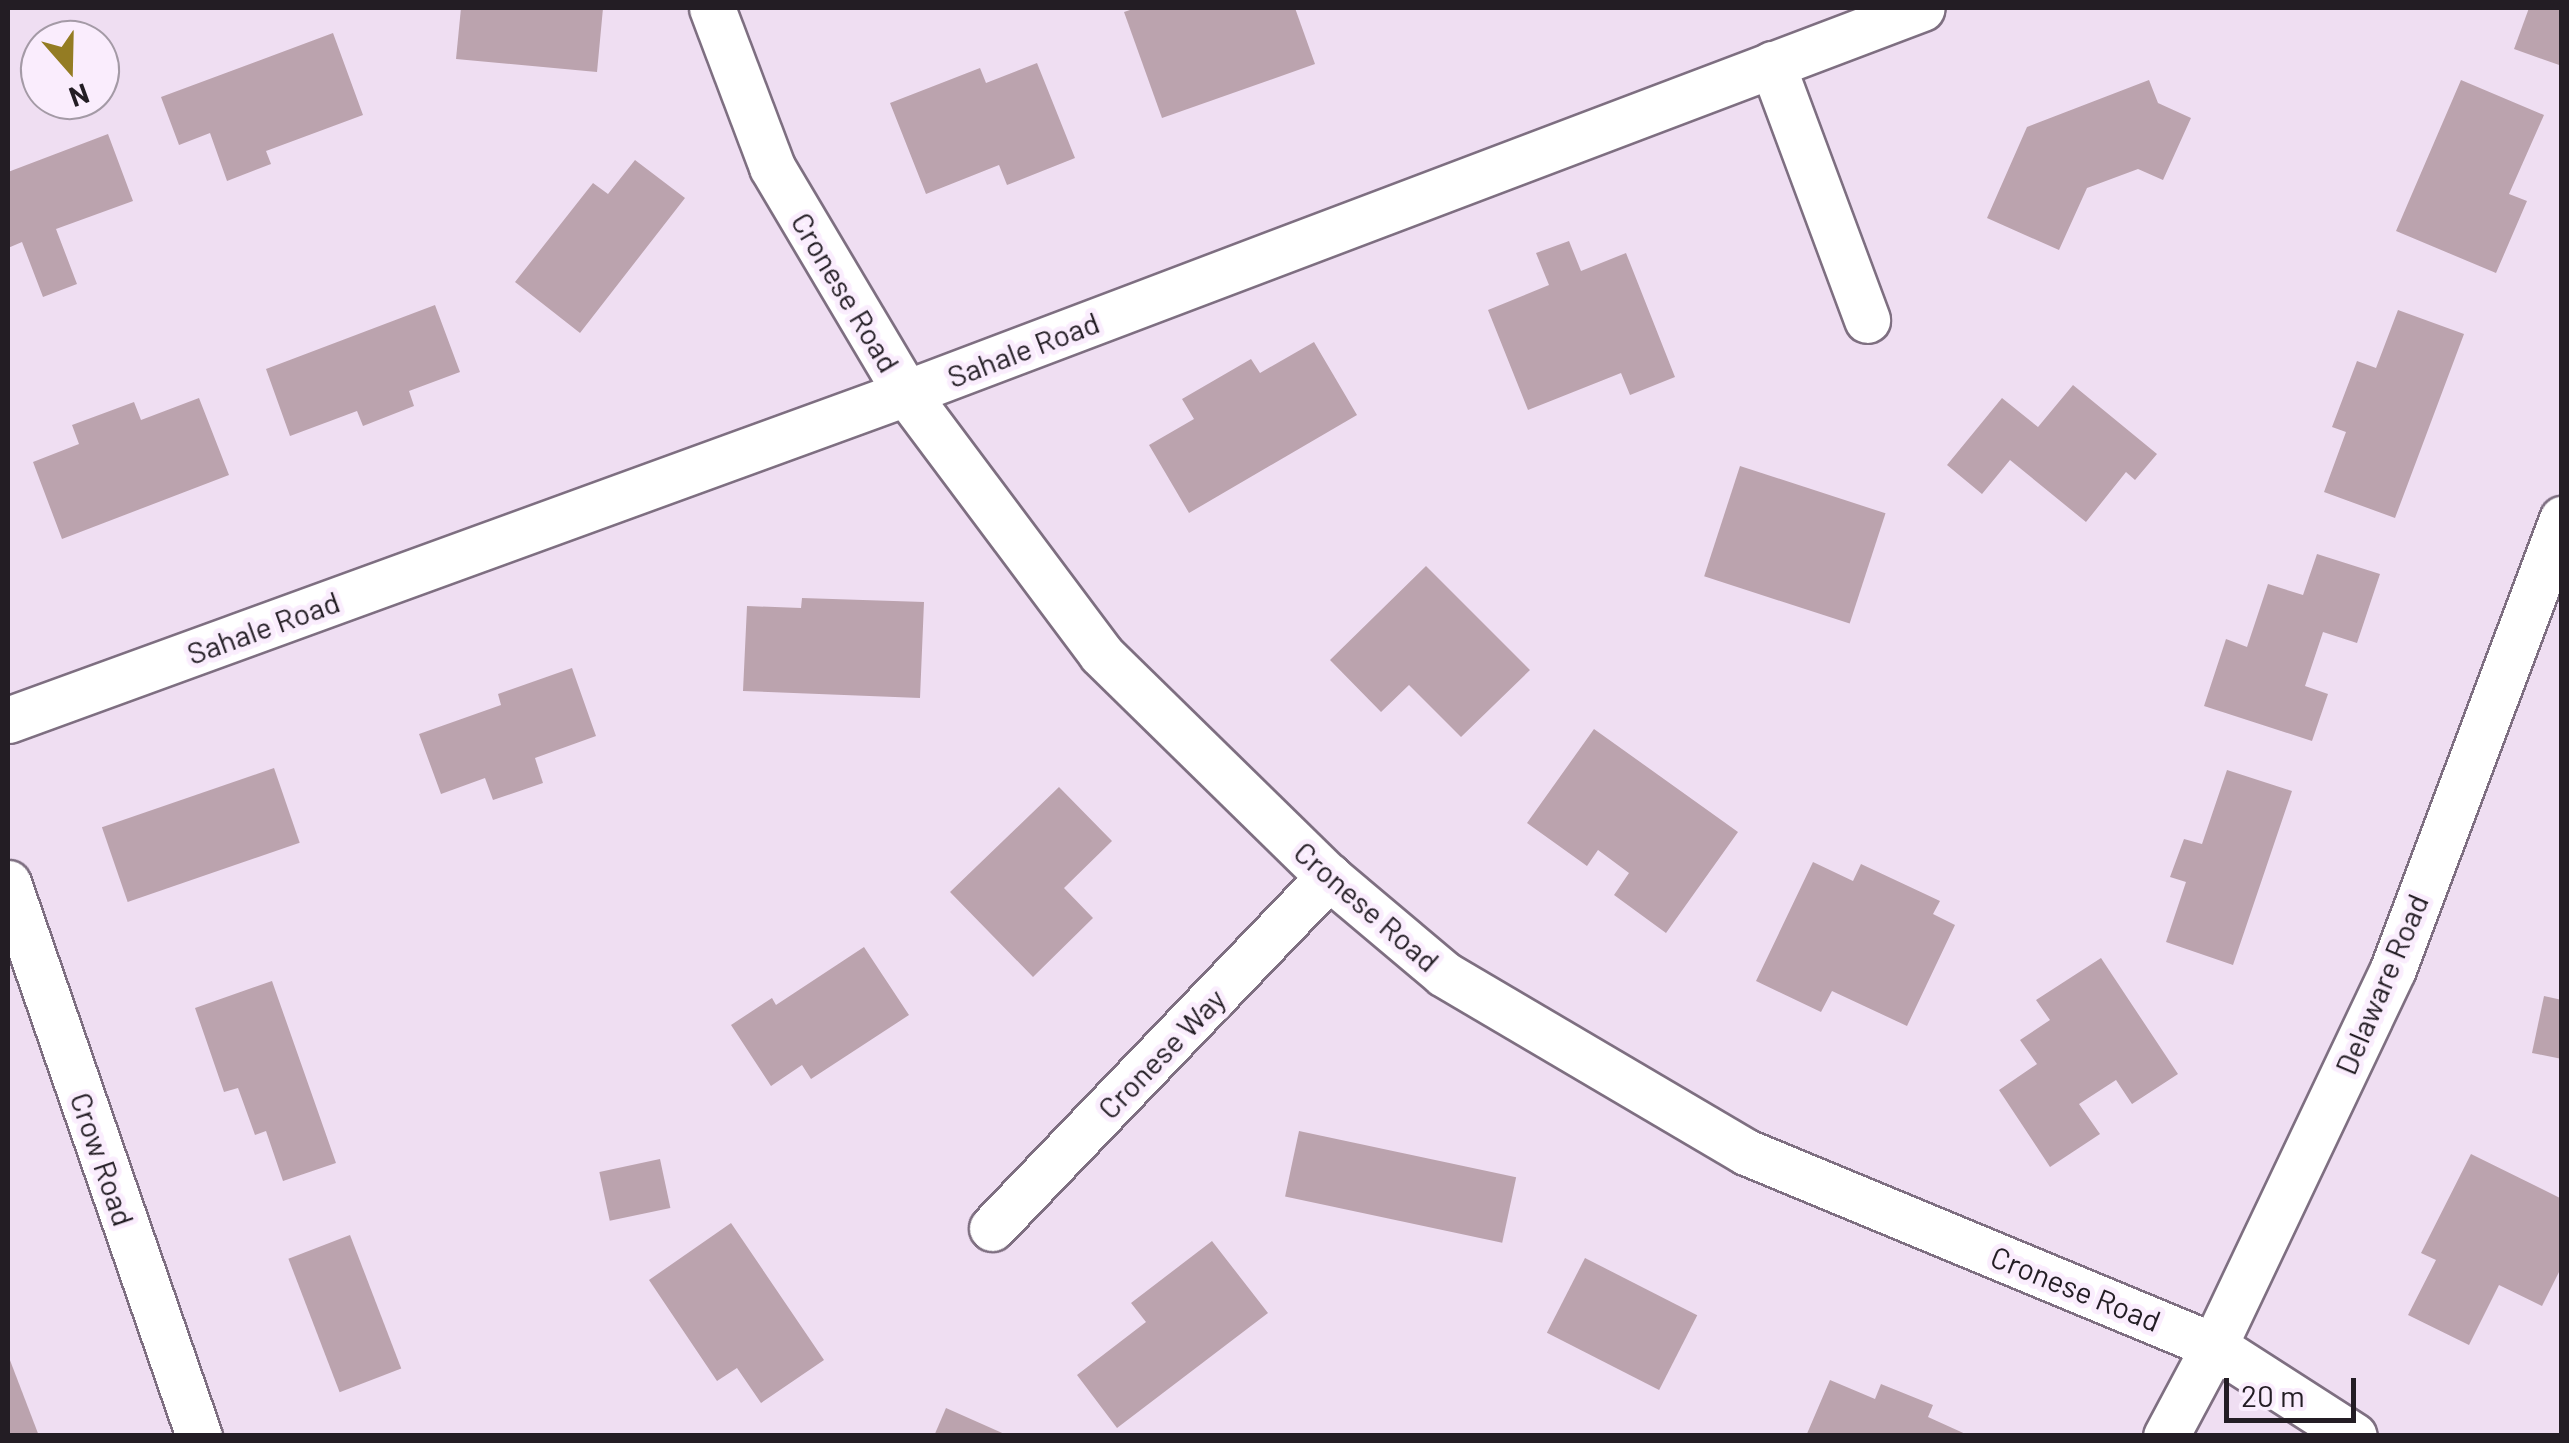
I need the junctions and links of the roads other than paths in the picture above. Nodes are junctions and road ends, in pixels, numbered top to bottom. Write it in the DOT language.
graph roads {
  1 [pos="712,8"];
  2 [pos="1922,8"];
  3 [pos="1772,64"];
  4 [pos="1866,320"];
  5 [pos="906,393"];
  6 [pos="2562,518"];
  7 [pos="8,720"];
  8 [pos="1329,877"];
  9 [pos="8,883"];
  10 [pos="992,1228"];
  11 [pos="2214,1346"];
  12 [pos="199,1436"];
  13 [pos="2166,1436"];
  14 [pos="2354,1436"];
  1 -- 5 [label="street, Cronese Road"];
  2 -- 3 [label="street, Sahale Road"];
  3 -- 4 [label="street"];
  3 -- 5 [label="street, Sahale Road"];
  5 -- 7 [label="street, Sahale Road"];
  5 -- 8 [label="street, Cronese Road"];
  6 -- 11 [label="street, Delaware Road"];
  8 -- 10 [label="street, Cronese Way"];
  8 -- 11 [label="street, Cronese Road"];
  9 -- 12 [label="street, Crow Road"];
  11 -- 13 [label="street, Delaware Road"];
  11 -- 14 [label="street, Cronese Road"];
}
